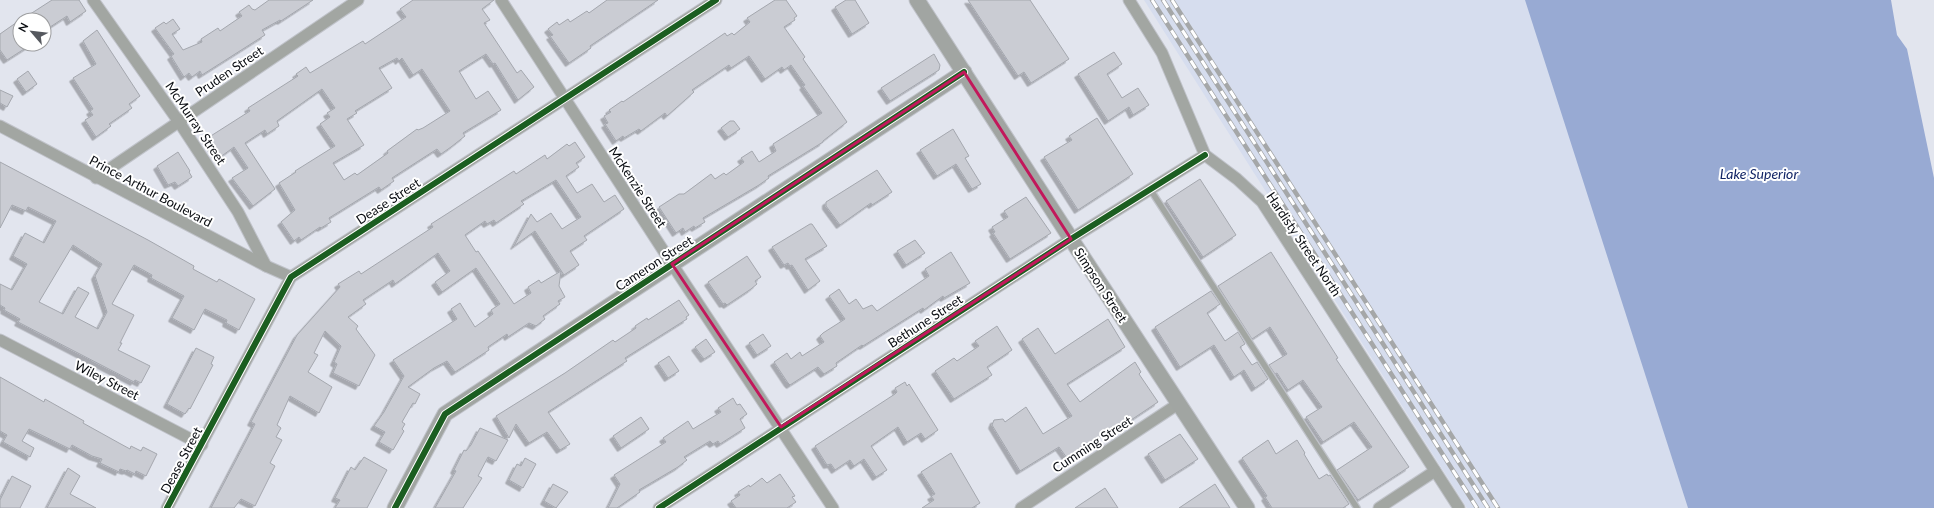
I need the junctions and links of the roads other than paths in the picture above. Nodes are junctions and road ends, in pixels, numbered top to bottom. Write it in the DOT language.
graph roads {
  1 [pos="93,0"];
  2 [pos="358,0"];
  3 [pos="501,0"];
  4 [pos="716,0"];
  5 [pos="917,0"];
  6 [pos="1129,0"];
  7 [pos="964,72"];
  8 [pos="565,100"];
  9 [pos="180,122"];
  10 [pos="0,126"];
  11 [pos="1205,155"];
  12 [pos="96,178"];
  13 [pos="1150,189"];
  14 [pos="1071,239"];
  15 [pos="672,264"];
  16 [pos="266,266"];
  17 [pos="291,277"];
  18 [pos="0,340"];
  19 [pos="1178,404"];
  20 [pos="781,427"];
  21 [pos="202,445"];
  22 [pos="1435,471"];
  23 [pos="167,508"];
  24 [pos="395,508"];
  25 [pos="659,508"];
  26 [pos="833,508"];
  27 [pos="1021,508"];
  28 [pos="1247,508"];
  29 [pos="1357,508"];
  30 [pos="1379,508"];
  31 [pos="1459,508"];
  1 -- 9 [label="street, McMurray Street"];
  2 -- 9 [label="street, Pruden Street"];
  3 -- 8 [label="street, McKenzie Street"];
  4 -- 8 [label="street, Dease Street"];
  5 -- 7 [label="street, Simpson Street"];
  6 -- 11 [label="street"];
  7 -- 14 [label="street, Simpson Street"];
  7 -- 15 [label="street, Cameron Street"];
  8 -- 15 [label="street, McKenzie Street"];
  8 -- 17 [label="street, Dease Street"];
  9 -- 12 [label="street, Pruden Street"];
  9 -- 16 [label="street, McMurray Street"];
  10 -- 12 [label="street, Prince Arthur Boulevard"];
  11 -- 13 [label="street, Bethune Street"];
  11 -- 22 [label="street, Hardisty Street North"];
  12 -- 16 [label="street, Prince Arthur Boulevard"];
  13 -- 14 [label="street, Bethune Street"];
  13 -- 29 [label="lane"];
  14 -- 19 [label="street, Simpson Street"];
  14 -- 20 [label="street, Bethune Street"];
  15 -- 20 [label="street, McKenzie Street"];
  15 -- 24 [label="street, Cameron Street"];
  16 -- 17 [label="street, Prince Arthur Boulevard"];
  17 -- 21 [label="street, Dease Street"];
  18 -- 21 [label="street, Wiley Street"];
  19 -- 27 [label="street, Cumming Street"];
  19 -- 28 [label="street, Simpson Street"];
  20 -- 25 [label="street, Bethune Street"];
  20 -- 26 [label="street, McKenzie Street"];
  21 -- 23 [label="street, Dease Street"];
  22 -- 30 [label="street"];
  22 -- 31 [label="street, Hardisty Street North"];
}
